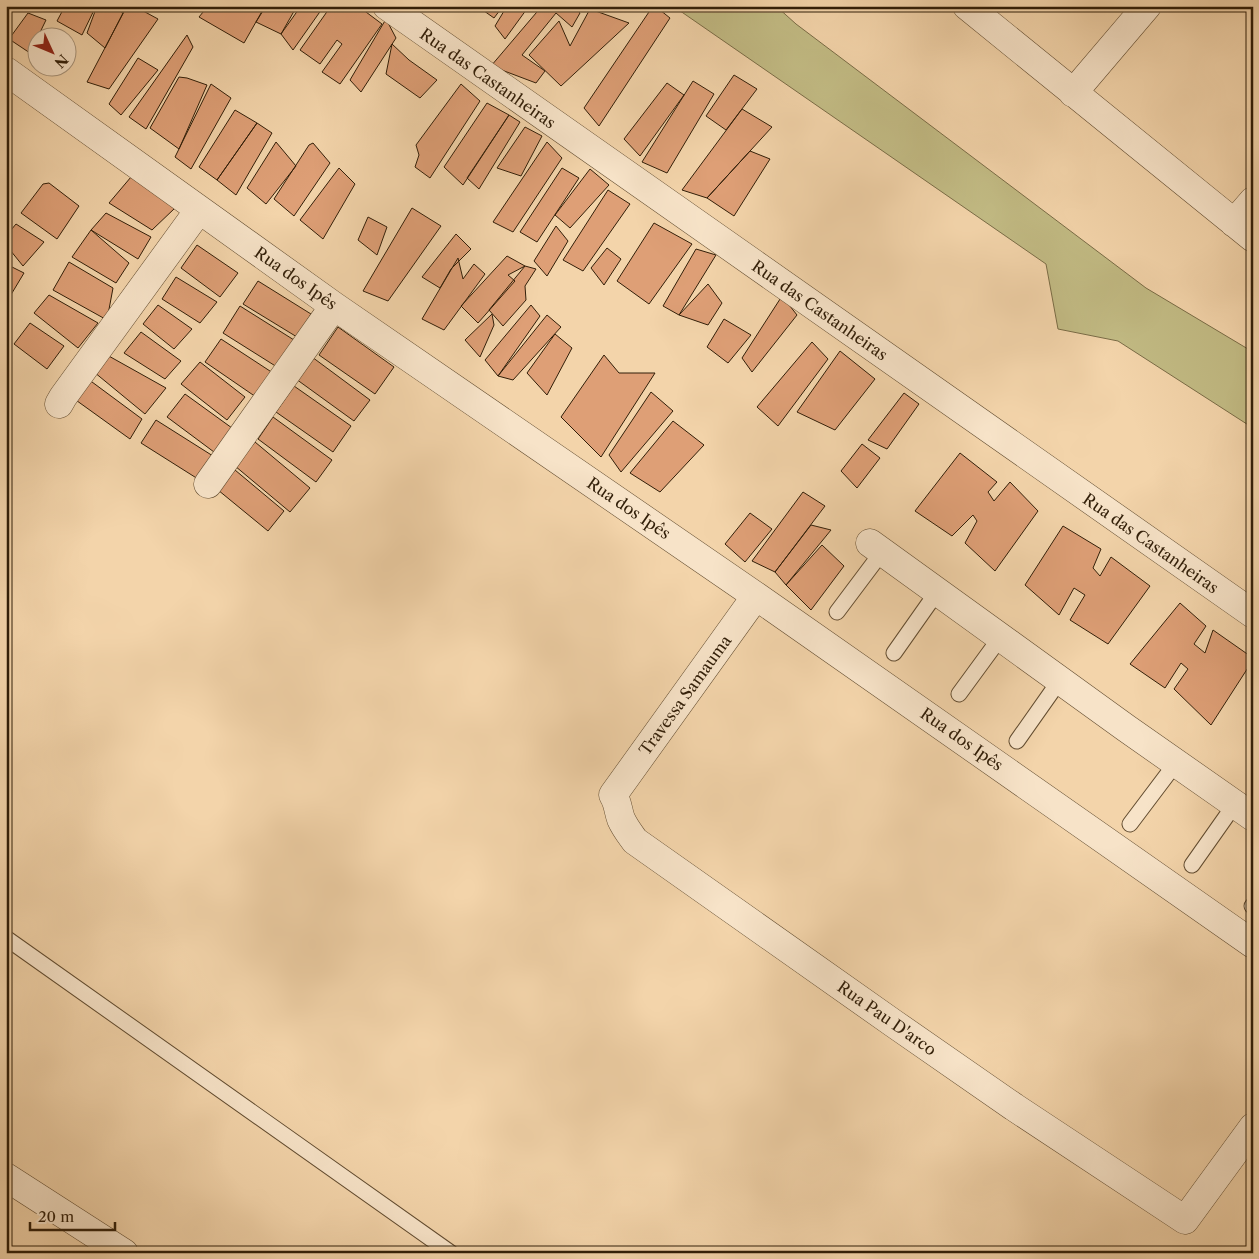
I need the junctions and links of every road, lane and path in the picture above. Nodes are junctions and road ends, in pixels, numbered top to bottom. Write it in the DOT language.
graph roads {
  1 [pos="387,6"];
  2 [pos="967,6"];
  3 [pos="1146,6"];
  4 [pos="10,83"];
  5 [pos="1073,93"];
  6 [pos="1253,201"];
  7 [pos="199,210"];
  8 [pos="1243,230"];
  9 [pos="334,306"];
  10 [pos="59,404"];
  11 [pos="208,484"];
  12 [pos="876,548"];
  13 [pos="937,592"];
  14 [pos="756,596"];
  15 [pos="837,612"];
  16 [pos="1253,614"];
  17 [pos="1000,638"];
  18 [pos="894,653"];
  19 [pos="1060,680"];
  20 [pos="960,694"];
  21 [pos="1016,741"];
  22 [pos="1176,763"];
  23 [pos="613,795"];
  24 [pos="1244,810"];
  25 [pos="1130,824"];
  26 [pos="1192,865"];
  27 [pos="6,938"];
  28 [pos="1253,944"];
  29 [pos="1253,1127"];
  30 [pos="6,1177"];
  31 [pos="124,1253"];
  32 [pos="451,1253"];
  1 -- 16 [label="street, Rua das Castanheiras"];
  2 -- 5 [label="street"];
  3 -- 5 [label="street"];
  4 -- 7 [label="street, Rua dos Ipês"];
  5 -- 8 [label="street"];
  6 -- 8 [label="street"];
  7 -- 9 [label="street, Rua dos Ipês"];
  7 -- 10 [label="street"];
  9 -- 11 [label="street"];
  9 -- 14 [label="street, Rua dos Ipês"];
  12 -- 13 [label="street"];
  12 -- 15 [label="lane"];
  13 -- 17 [label="street"];
  13 -- 18 [label="lane"];
  14 -- 23 [label="street, Travessa Samauma"];
  14 -- 28 [label="street, Rua dos Ipês"];
  17 -- 19 [label="street"];
  17 -- 20 [label="lane"];
  19 -- 21 [label="lane"];
  19 -- 22 [label="street"];
  22 -- 24 [label="street"];
  22 -- 25 [label="lane"];
  23 -- 29 [label="street, Rua Pau D'arco"];
  24 -- 26 [label="lane"];
  27 -- 32 [label="lane"];
  30 -- 31 [label="street"];
}
